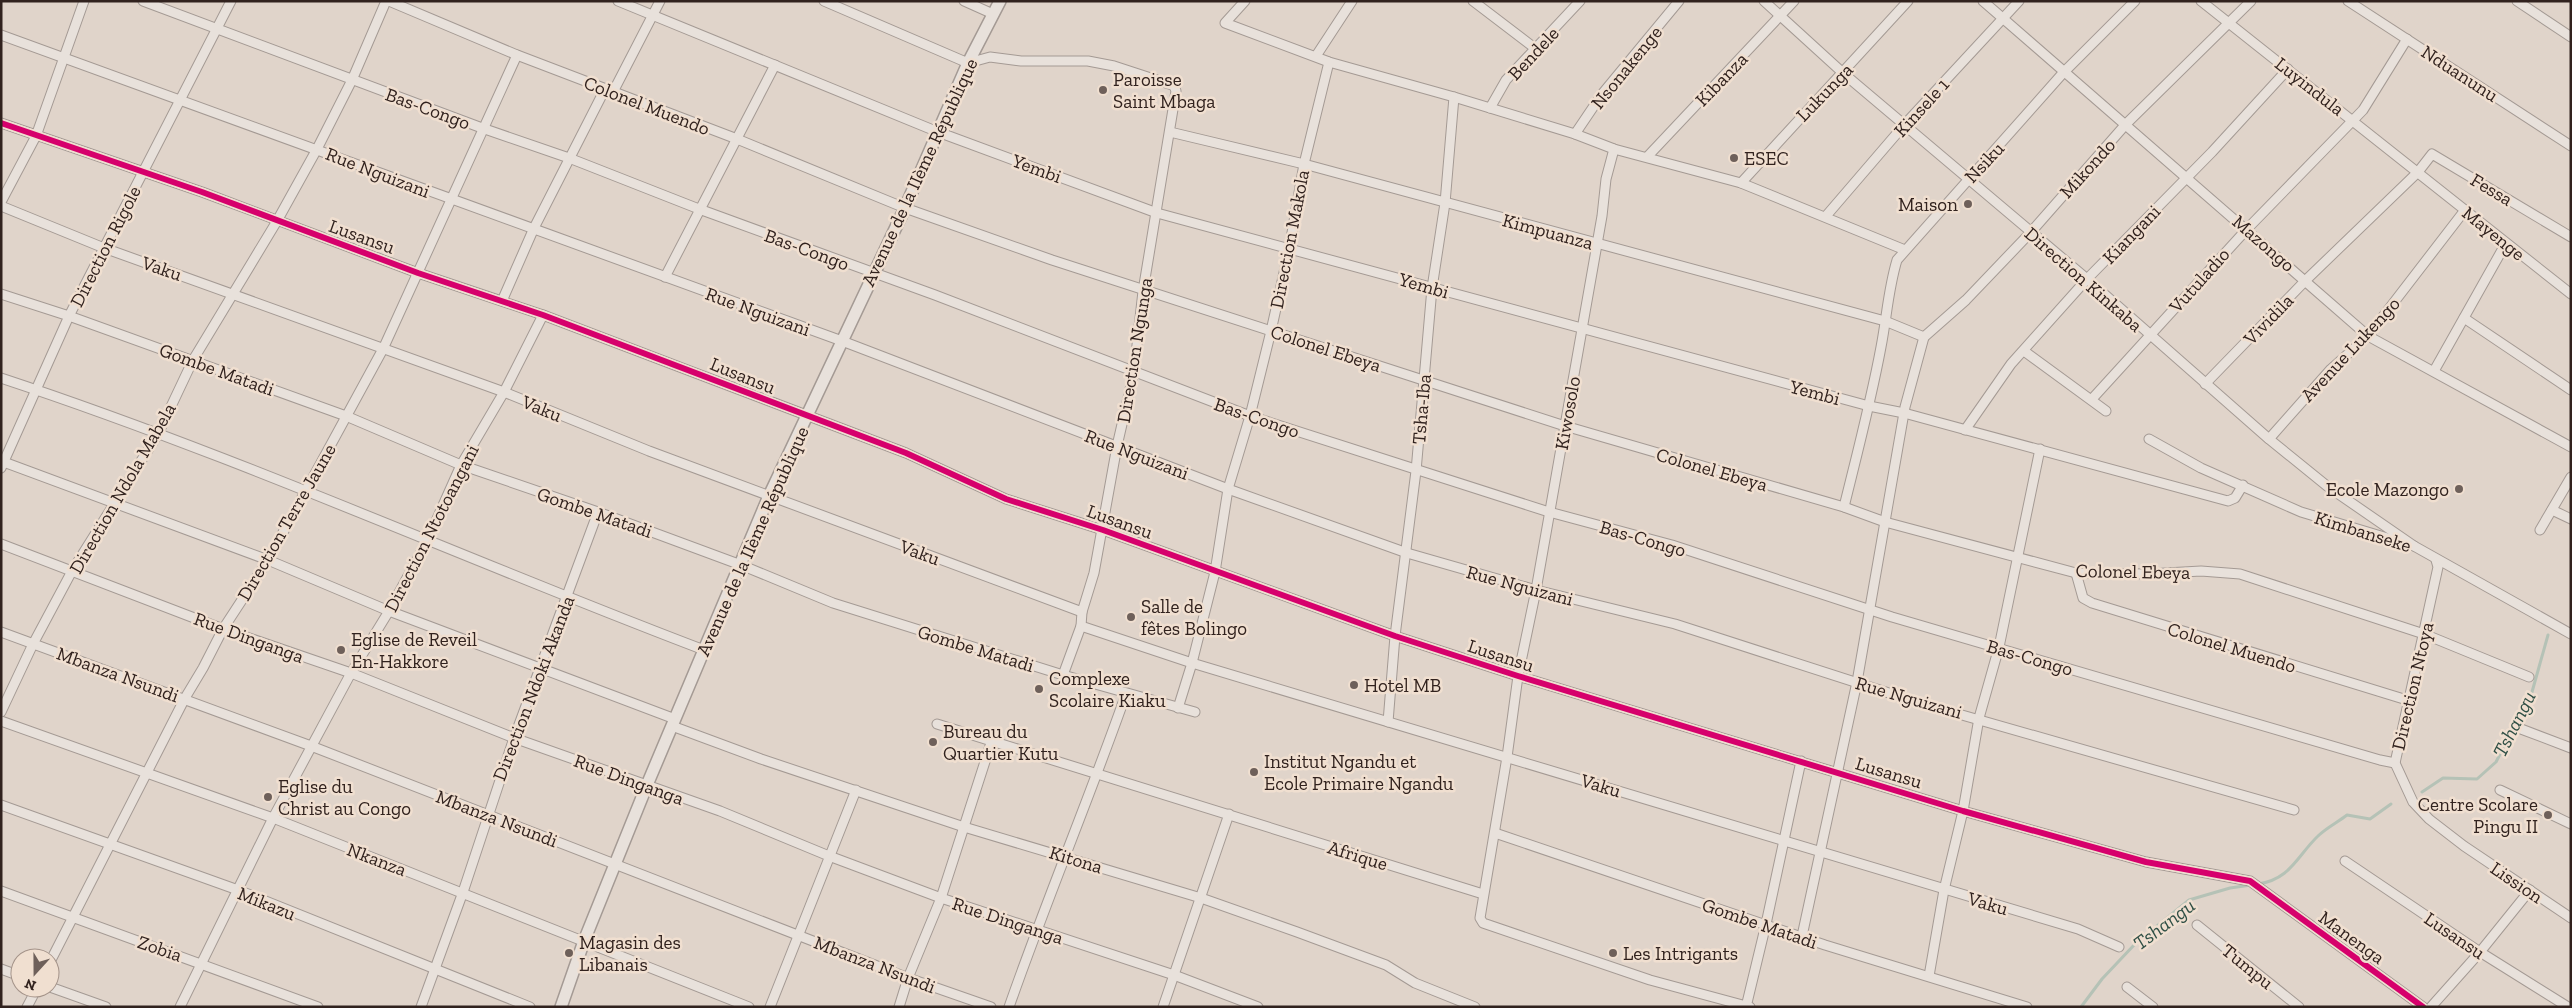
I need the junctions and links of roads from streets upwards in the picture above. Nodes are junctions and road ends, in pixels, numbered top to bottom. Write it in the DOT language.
graph roads {
  1 [pos="84,1"];
  2 [pos="142,1"];
  3 [pos="230,1"];
  4 [pos="388,1"];
  5 [pos="618,1"];
  6 [pos="660,1"];
  7 [pos="824,1"];
  8 [pos="964,1"];
  9 [pos="1000,1"];
  10 [pos="1245,1"];
  11 [pos="1352,1"];
  12 [pos="1473,1"];
  13 [pos="1580,1"];
  14 [pos="1679,1"];
  15 [pos="1764,1"];
  16 [pos="1794,1"];
  17 [pos="1908,1"];
  18 [pos="1983,1"];
  19 [pos="2019,1"];
  20 [pos="2135,1"];
  21 [pos="2201,1"];
  22 [pos="2250,1"];
  23 [pos="2348,1"];
  24 [pos="2517,1"];
  25 [pos="652,14"];
  26 [pos="994,14"];
  27 [pos="1780,17"];
  28 [pos="2002,18"];
  29 [pos="2229,25"];
  30 [pos="216,28"];
  31 [pos="1,34"];
  32 [pos="2571,37"];
  33 [pos="2407,39"];
  34 [pos="1536,49"];
  35 [pos="516,55"];
  36 [pos="1316,56"];
  37 [pos="62,59"];
  38 [pos="1329,62"];
  39 [pos="968,63"];
  40 [pos="775,65"];
  41 [pos="2288,69"];
  42 [pos="1843,73"];
  43 [pos="2063,73"];
  44 [pos="352,80"];
  45 [pos="609,90"];
  46 [pos="1454,97"];
  47 [pos="181,100"];
  48 [pos="1490,108"];
  49 [pos="2354,121"];
  50 [pos="1,123"];
  51 [pos="1905,124"];
  52 [pos="2126,124"];
  53 [pos="482,128"];
  54 [pos="938,132"];
  55 [pos="1170,132"];
  56 [pos="1575,134"];
  57 [pos="36,136"];
  58 [pos="737,139"];
  59 [pos="2571,146"];
  60 [pos="317,148"];
  61 [pos="1614,149"];
  62 [pos="1648,156"];
  63 [pos="569,158"];
  64 [pos="1304,164"];
  65 [pos="142,172"];
  66 [pos="2418,172"];
  67 [pos="2186,177"];
  68 [pos="1967,180"];
  69 [pos="1741,183"];
  70 [pos="450,199"];
  71 [pos="1,202"];
  72 [pos="1444,203"];
  73 [pos="1,206"];
  74 [pos="905,208"];
  75 [pos="699,209"];
  76 [pos="2466,210"];
  77 [pos="1157,213"];
  78 [pos="1826,216"];
  79 [pos="277,221"];
  80 [pos="534,228"];
  81 [pos="2247,229"];
  82 [pos="2031,232"];
  83 [pos="2571,237"];
  84 [pos="2506,243"];
  85 [pos="1597,244"];
  86 [pos="104,248"];
  87 [pos="1289,250"];
  88 [pos="1904,250"];
  89 [pos="418,273"];
  90 [pos="873,273"];
  91 [pos="665,277"];
  92 [pos="2087,279"];
  93 [pos="2306,280"];
  94 [pos="1432,288"];
  95 [pos="1143,291"];
  96 [pos="1,294"];
  97 [pos="234,294"];
  98 [pos="2571,294"];
  99 [pos="502,301"];
  100 [pos="543,315"];
  101 [pos="69,316"];
  102 [pos="2464,318"];
  103 [pos="1885,321"];
  104 [pos="1581,328"];
  105 [pos="1271,331"];
  106 [pos="2149,336"];
  107 [pos="2368,336"];
  108 [pos="1924,337"];
  109 [pos="842,341"];
  110 [pos="383,349"];
  111 [pos="2024,351"];
  112 [pos="193,360"];
  113 [pos="2434,371"];
  114 [pos="1134,372"];
  115 [pos="1,378"];
  116 [pos="1423,379"];
  117 [pos="2205,384"];
  118 [pos="35,390"];
  119 [pos="2571,390"];
  120 [pos="504,392"];
  121 [pos="2092,399"];
  122 [pos="1869,406"];
  123 [pos="2106,411"];
  124 [pos="1904,413"];
  125 [pos="346,416"];
  126 [pos="806,416"];
  127 [pos="1250,416"];
  128 [pos="1565,426"];
  129 [pos="1965,430"];
  130 [pos="158,434"];
  131 [pos="2149,440"];
  132 [pos="2269,440"];
  133 [pos="1117,446"];
  134 [pos="2571,447"];
  135 [pos="2040,449"];
  136 [pos="2,463"];
  137 [pos="461,466"];
  138 [pos="1416,471"];
  139 [pos="2571,477"];
  140 [pos="2243,485"];
  141 [pos="1228,489"];
  142 [pos="304,492"];
  143 [pos="769,496"];
  144 [pos="114,503"];
  145 [pos="1844,507"];
  146 [pos="2552,510"];
  147 [pos="598,512"];
  148 [pos="1549,512"];
  149 [pos="2571,519"];
  150 [pos="1885,522"];
  151 [pos="1103,530"];
  152 [pos="2540,530"];
  153 [pos="428,539"];
  154 [pos="1,544"];
  155 [pos="2414,546"];
  156 [pos="1407,553"];
  157 [pos="2017,557"];
  158 [pos="268,560"];
  159 [pos="2436,560"];
  160 [pos="741,564"];
  161 [pos="72,571"];
  162 [pos="1215,572"];
  163 [pos="2076,573"];
  164 [pos="1536,590"];
  165 [pos="568,596"];
  166 [pos="1868,610"];
  167 [pos="389,611"];
  168 [pos="1082,612"];
  169 [pos="1081,626"];
  170 [pos="222,628"];
  171 [pos="1,632"];
  172 [pos="2424,634"];
  173 [pos="2571,634"];
  174 [pos="1396,636"];
  175 [pos="33,644"];
  176 [pos="1999,647"];
  177 [pos="704,650"];
  178 [pos="1192,663"];
  179 [pos="541,667"];
  180 [pos="351,673"];
  181 [pos="1064,675"];
  182 [pos="1518,676"];
  183 [pos="2529,677"];
  184 [pos="1857,682"];
  185 [pos="1126,694"];
  186 [pos="185,698"];
  187 [pos="2407,700"];
  188 [pos="1178,708"];
  189 [pos="1,712"];
  190 [pos="1195,712"];
  191 [pos="1979,718"];
  192 [pos="1,721"];
  193 [pos="673,722"];
  194 [pos="1388,722"];
  195 [pos="937,724"];
  196 [pos="2521,729"];
  197 [pos="514,738"];
  198 [pos="991,742"];
  199 [pos="311,746"];
  200 [pos="2571,748"];
  201 [pos="1508,757"];
  202 [pos="1800,761"];
  203 [pos="2395,762"];
  204 [pos="1837,772"];
  205 [pos="146,773"];
  206 [pos="1097,776"];
  207 [pos="647,785"];
  208 [pos="856,790"];
  209 [pos="2500,790"];
  210 [pos="1,805"];
  211 [pos="1963,810"];
  212 [pos="2294,810"];
  213 [pos="487,814"];
  214 [pos="1229,814"];
  215 [pos="273,818"];
  216 [pos="2571,824"];
  217 [pos="964,827"];
  218 [pos="1495,833"];
  219 [pos="1783,840"];
  220 [pos="109,844"];
  221 [pos="2464,846"];
  222 [pos="1819,851"];
  223 [pos="829,856"];
  224 [pos="1065,856"];
  225 [pos="2345,861"];
  226 [pos="615,865"];
  227 [pos="2250,881"];
  228 [pos="238,890"];
  229 [pos="1944,890"];
  230 [pos="2530,890"];
  231 [pos="1,891"];
  232 [pos="463,892"];
  233 [pos="1483,894"];
  234 [pos="941,898"];
  235 [pos="1201,898"];
  236 [pos="72,918"];
  237 [pos="2571,918"];
  238 [pos="1766,924"];
  239 [pos="2197,925"];
  240 [pos="1036,929"];
  241 [pos="797,934"];
  242 [pos="1802,936"];
  243 [pos="584,941"];
  244 [pos="2119,947"];
  245 [pos="57,948"];
  246 [pos="2480,952"];
  247 [pos="201,962"];
  248 [pos="433,970"];
  249 [pos="1174,975"];
  250 [pos="1929,976"];
  251 [pos="908,978"];
  252 [pos="2127,987"];
  253 [pos="60,991"];
  254 [pos="1470,1006"];
  255 [pos="1748,1006"];
  256 [pos="106,1007"];
  257 [pos="180,1007"];
  258 [pos="318,1007"];
  259 [pos="421,1007"];
  260 [pos="530,1007"];
  261 [pos="561,1007"];
  262 [pos="749,1007"];
  263 [pos="770,1007"];
  264 [pos="899,1007"];
  265 [pos="991,1007"];
  266 [pos="1010,1007"];
  267 [pos="1163,1007"];
  268 [pos="1258,1007"];
  269 [pos="2027,1007"];
  270 [pos="2153,1007"];
  271 [pos="2299,1007"];
  272 [pos="2424,1007"];
  273 [pos="2431,1007"];
  274 [pos="2568,1007"];
  1 -- 37 [label="street"];
  2 -- 30 [label="street, Bas-Congo"];
  3 -- 30 [label="street, Direction Rigole"];
  4 -- 35 [label="street, Colonel Muendo"];
  4 -- 44 [label="street, Direction Ndola Mabela"];
  5 -- 25 [label="street, Yembi"];
  6 -- 25 [label="street"];
  7 -- 39 [label="street"];
  8 -- 26 [label="street"];
  9 -- 26 [label="street, Avenue de la IIème République"];
  10 -- 36 [label="street"];
  11 -- 36 [label="street"];
  12 -- 34 [label="street"];
  13 -- 34 [label="street, Bendele"];
  14 -- 56 [label="street, Nsonakenge"];
  15 -- 27 [label="street, Direction Kinkaba"];
  16 -- 27 [label="street, Kibanza"];
  17 -- 42 [label="street, Lukunga"];
  18 -- 28 [label="street, Mazongo"];
  19 -- 28 [label="street, Kinsele 1"];
  20 -- 43 [label="street, Nsiku"];
  21 -- 29 [label="street, Luyindula"];
  22 -- 29 [label="street, Mikondo"];
  23 -- 33 [label="street, Nduanunu"];
  24 -- 32 [label="street"];
  25 -- 40 [label="street, Yembi"];
  25 -- 45 [label="street"];
  26 -- 39 [label="street, Avenue de la IIème République"];
  27 -- 42 [label="street, Direction Kinkaba"];
  27 -- 62 [label="street, Kibanza"];
  28 -- 43 [label="street, Mazongo"];
  28 -- 51 [label="street, Kinsele 1"];
  29 -- 41 [label="street, Luyindula"];
  29 -- 52 [label="street, Mikondo"];
  30 -- 44 [label="street, Bas-Congo"];
  30 -- 47 [label="street, Direction Rigole"];
  31 -- 37 [label="street, Rue Nguizani"];
  33 -- 49 [label="street, Vutuladio"];
  33 -- 59 [label="street, Nduanunu"];
  34 -- 48 [label="street, Bendele"];
  35 -- 45 [label="street, Colonel Muendo"];
  35 -- 53 [label="street, Direction Terre Jaune"];
  36 -- 38 [label="street"];
  37 -- 47 [label="street, Rue Nguizani"];
  37 -- 57 [label="street"];
  38 -- 46 [label="street"];
  38 -- 64 [label="street, Direction Makola"];
  39 -- 54 [label="street, Avenue de la IIème République"];
  39 -- 55 [label="street, Direction Ngunga"];
  40 -- 54 [label="street, Yembi"];
  40 -- 58 [label="street"];
  41 -- 49 [label="street, Luyindula"];
  41 -- 67 [label="street, Kiangani"];
  42 -- 51 [label="street, Direction Kinkaba"];
  42 -- 69 [label="street, Lukunga"];
  43 -- 52 [label="street, Mazongo"];
  43 -- 68 [label="street, Nsiku"];
  44 -- 53 [label="street, Bas-Congo"];
  44 -- 60 [label="street, Direction Ndola Mabela"];
  45 -- 58 [label="street, Colonel Muendo"];
  45 -- 63 [label="street"];
  46 -- 48 [label="street"];
  46 -- 72 [label="street, Tsha-Iba"];
  47 -- 60 [label="street, Rue Nguizani"];
  47 -- 65 [label="street, Direction Rigole"];
  48 -- 56 [label="street"];
  49 -- 66 [label="street, Luyindula"];
  49 -- 81 [label="street, Vutuladio"];
  50 -- 57 [label="street, Lusansu"];
  51 -- 68 [label="street, Direction Kinkaba"];
  51 -- 78 [label="street, Kinsele 1"];
  52 -- 67 [label="street, Mazongo"];
  52 -- 82 [label="street, Mikondo"];
  53 -- 63 [label="street, Bas-Congo"];
  53 -- 70 [label="street, Direction Terre Jaune"];
  54 -- 74 [label="street, Avenue de la IIème République"];
  54 -- 77 [label="street, Yembi"];
  55 -- 64 [label="street, Kimpuanza"];
  55 -- 77 [label="street, Direction Ngunga"];
  56 -- 61 [label="street"];
  57 -- 65 [label="street, Lusansu"];
  57 -- 71 [label="street"];
  58 -- 74 [label="street, Colonel Muendo"];
  58 -- 75 [label="street"];
  60 -- 70 [label="street, Rue Nguizani"];
  60 -- 79 [label="street, Direction Ndola Mabela"];
  61 -- 62 [label="street"];
  61 -- 85 [label="street, Kiwosolo"];
  62 -- 69 [label="street"];
  63 -- 75 [label="street, Bas-Congo"];
  63 -- 80 [label="street"];
  64 -- 72 [label="street, Kimpuanza"];
  64 -- 87 [label="street, Direction Makola"];
  65 -- 79 [label="street, Lusansu"];
  65 -- 86 [label="street, Direction Rigole"];
  66 -- 76 [label="street, Mayenge"];
  66 -- 83 [label="street, Fessa"];
  66 -- 93 [label="street, Vividila"];
  67 -- 81 [label="street, Mazongo"];
  67 -- 92 [label="street, Kiangani"];
  68 -- 82 [label="street, Direction Kinkaba"];
  68 -- 88 [label="street, Nsiku"];
  69 -- 78 [label="street"];
  70 -- 80 [label="street, Rue Nguizani"];
  70 -- 89 [label="street, Direction Terre Jaune"];
  72 -- 85 [label="street, Kimpuanza"];
  72 -- 94 [label="street, Tsha-Iba"];
  73 -- 86 [label="street, Vaku"];
  74 -- 90 [label="street, Avenue de la IIème République"];
  74 -- 95 [label="street, Colonel Ebeya"];
  75 -- 90 [label="street, Bas-Congo"];
  75 -- 91 [label="street"];
  76 -- 84 [label="street, Mayenge"];
  76 -- 107 [label="street, Avenue Lukengo"];
  77 -- 87 [label="street, Yembi"];
  77 -- 95 [label="street, Direction Ngunga"];
  78 -- 88 [label="street"];
  79 -- 89 [label="street, Lusansu"];
  79 -- 97 [label="street, Direction Ndola Mabela"];
  80 -- 91 [label="street, Rue Nguizani"];
  80 -- 99 [label="street"];
  81 -- 93 [label="street, Mazongo"];
  81 -- 106 [label="street, Vutuladio"];
  82 -- 92 [label="street, Direction Kinkaba"];
  82 -- 108 [label="street, Mikondo"];
  84 -- 98 [label="street, Mayenge"];
  84 -- 102 [label="street"];
  85 -- 103 [label="street, Kimpuanza"];
  85 -- 104 [label="street, Kiwosolo"];
  86 -- 97 [label="street, Vaku"];
  86 -- 101 [label="street, Direction Rigole"];
  87 -- 94 [label="street, Yembi"];
  87 -- 105 [label="street, Direction Makola"];
  88 -- 103 [label="street, Nsiku"];
  89 -- 99 [label="street, Lusansu"];
  89 -- 110 [label="street, Direction Terre Jaune"];
  90 -- 109 [label="street, Avenue de la IIème République"];
  90 -- 114 [label="street, Bas-Congo"];
  91 -- 109 [label="street, Rue Nguizani"];
  92 -- 106 [label="street, Direction Kinkaba"];
  92 -- 111 [label="street, Kiangani"];
  93 -- 107 [label="street, Mazongo"];
  93 -- 117 [label="street, Vividila"];
  94 -- 104 [label="street, Yembi"];
  94 -- 116 [label="street, Tsha-Iba"];
  95 -- 105 [label="street, Colonel Ebeya"];
  95 -- 114 [label="street, Direction Ngunga"];
  96 -- 101 [label="street, Gombe Matadi"];
  97 -- 110 [label="street, Vaku"];
  97 -- 112 [label="street, Direction Ndola Mabela"];
  99 -- 100 [label="street, Lusansu"];
  100 -- 120 [label="street, Direction Ntotoangani"];
  100 -- 126 [label="street, Lusansu"];
  101 -- 112 [label="street, Gombe Matadi"];
  101 -- 118 [label="street, Direction Rigole"];
  102 -- 113 [label="street"];
  102 -- 119 [label="street"];
  103 -- 108 [label="street, Kimpuanza"];
  103 -- 122 [label="street, Nsiku"];
  104 -- 122 [label="street, Yembi"];
  104 -- 128 [label="street, Kiwosolo"];
  105 -- 116 [label="street, Colonel Ebeya"];
  105 -- 127 [label="street, Direction Makola"];
  106 -- 117 [label="street, Direction Kinkaba"];
  106 -- 121 [label="street, Vutuladio"];
  107 -- 113 [label="street, Mazongo"];
  107 -- 132 [label="street, Avenue Lukengo"];
  108 -- 124 [label="street"];
  109 -- 126 [label="street, Avenue de la IIème République"];
  109 -- 133 [label="street, Rue Nguizani"];
  110 -- 120 [label="street, Vaku"];
  110 -- 125 [label="street, Direction Terre Jaune"];
  111 -- 121 [label="street"];
  111 -- 129 [label="street, Kiangani"];
  112 -- 125 [label="street, Gombe Matadi"];
  112 -- 130 [label="street, Direction Ndola Mabela"];
  113 -- 134 [label="street, Mazongo"];
  114 -- 127 [label="street, Bas-Congo"];
  114 -- 133 [label="street, Direction Ngunga"];
  115 -- 118 [label="street"];
  116 -- 128 [label="street, Colonel Ebeya"];
  116 -- 138 [label="street, Tsha-Iba"];
  117 -- 132 [label="street, Direction Kinkaba"];
  118 -- 130 [label="street"];
  118 -- 136 [label="street, Direction Rigole"];
  120 -- 137 [label="street, Direction Ntotoangani"];
  120 -- 143 [label="street, Vaku"];
  121 -- 123 [label="street"];
  122 -- 124 [label="street, Yembi"];
  122 -- 145 [label="street, Nsiku"];
  124 -- 129 [label="street, Yembi"];
  124 -- 150 [label="street"];
  125 -- 137 [label="street, Gombe Matadi"];
  125 -- 142 [label="street, Direction Terre Jaune"];
  126 -- 143 [label="street, Avenue de la IIème République"];
  126 -- 151 [label="street, Lusansu"];
  127 -- 138 [label="street, Bas-Congo"];
  127 -- 141 [label="street, Direction Makola"];
  128 -- 145 [label="street, Colonel Ebeya"];
  128 -- 148 [label="street, Kiwosolo"];
  129 -- 135 [label="street, Yembi"];
  130 -- 142 [label="street"];
  130 -- 144 [label="street, Direction Ndola Mabela"];
  131 -- 140 [label="street, Kimbanseke"];
  132 -- 155 [label="street, Direction Kinkaba"];
  133 -- 141 [label="street, Rue Nguizani"];
  133 -- 151 [label="street, Direction Ngunga"];
  135 -- 140 [label="street, Yembi"];
  135 -- 157 [label="street"];
  136 -- 144 [label="street, Kitona"];
  137 -- 147 [label="street, Gombe Matadi"];
  137 -- 153 [label="street, Direction Ntotoangani"];
  138 -- 148 [label="street, Bas-Congo"];
  138 -- 156 [label="street, Tsha-Iba"];
  139 -- 146 [label="street"];
  140 -- 155 [label="street, Kimbanseke"];
  141 -- 156 [label="street, Rue Nguizani"];
  141 -- 162 [label="street, Direction Makola"];
  142 -- 153 [label="street"];
  142 -- 158 [label="street, Direction Terre Jaune"];
  143 -- 160 [label="street, Avenue de la IIème République"];
  143 -- 168 [label="street, Vaku"];
  144 -- 158 [label="street, Kitona"];
  144 -- 161 [label="street, Direction Ndola Mabela"];
  145 -- 150 [label="street, Colonel Ebeya"];
  146 -- 149 [label="street"];
  146 -- 152 [label="street"];
  147 -- 160 [label="street, Gombe Matadi"];
  147 -- 165 [label="street, Direction Ndoki Akanda"];
  148 -- 164 [label="street, Kiwosolo"];
  148 -- 166 [label="street, Bas-Congo"];
  150 -- 157 [label="street, Colonel Ebeya"];
  150 -- 166 [label="street"];
  151 -- 162 [label="street, Lusansu"];
  151 -- 168 [label="street, Direction Ngunga"];
  153 -- 165 [label="street"];
  153 -- 167 [label="street, Direction Ntotoangani"];
  154 -- 161 [label="street, Rue Dinganga"];
  155 -- 159 [label="street, Kimbanseke"];
  156 -- 164 [label="street, Rue Nguizani"];
  156 -- 174 [label="street, Tsha-Iba"];
  157 -- 163 [label="street, Colonel Ebeya"];
  157 -- 176 [label="street"];
  158 -- 167 [label="street, Kitona"];
  158 -- 170 [label="street, Direction Terre Jaune"];
  159 -- 172 [label="street, Direction Ntoya"];
  159 -- 173 [label="street, Kimbanseke"];
  160 -- 177 [label="street, Avenue de la IIème République"];
  160 -- 181 [label="street, Gombe Matadi"];
  161 -- 170 [label="street, Rue Dinganga"];
  161 -- 175 [label="street, Direction Ndola Mabela"];
  162 -- 174 [label="street, Lusansu"];
  162 -- 178 [label="street, Direction Makola"];
  163 -- 172 [label="street, Colonel Ebeya"];
  163 -- 187 [label="street, Colonel Muendo"];
  164 -- 182 [label="street, Kiwosolo"];
  164 -- 184 [label="street, Rue Nguizani"];
  165 -- 177 [label="street"];
  165 -- 179 [label="street, Direction Ndoki Akanda"];
  166 -- 176 [label="street, Bas-Congo"];
  166 -- 184 [label="street"];
  167 -- 179 [label="street, Kitona"];
  167 -- 180 [label="street, Direction Ntotoangani"];
  168 -- 169 [label="street, Direction Ngunga"];
  169 -- 178 [label="street, Vaku"];
  169 -- 181 [label="street, Direction Ngunga"];
  170 -- 180 [label="street, Rue Dinganga"];
  170 -- 186 [label="street, Direction Terre Jaune"];
  171 -- 175 [label="street, Mbanza Nsundi"];
  172 -- 183 [label="street, Colonel Ebeya"];
  172 -- 187 [label="street, Direction Ntoya"];
  174 -- 182 [label="street, Lusansu"];
  174 -- 194 [label="street, Tsha-Iba"];
  175 -- 186 [label="street, Mbanza Nsundi"];
  175 -- 189 [label="street, Direction Ndola Mabela"];
  176 -- 191 [label="street"];
  176 -- 203 [label="street, Bas-Congo"];
  177 -- 193 [label="street, Avenue de la IIème République"];
  178 -- 188 [label="street, Direction Makola"];
  178 -- 194 [label="street, Vaku"];
  179 -- 193 [label="street, Kitona"];
  179 -- 197 [label="street, Direction Ndoki Akanda"];
  180 -- 197 [label="street, Rue Dinganga"];
  180 -- 199 [label="street, Direction Ntotoangani"];
  181 -- 185 [label="street, Gombe Matadi"];
  182 -- 201 [label="street, Kiwosolo"];
  182 -- 202 [label="street, Lusansu"];
  184 -- 191 [label="street, Rue Nguizani"];
  184 -- 204 [label="street"];
  185 -- 188 [label="street, Gombe Matadi"];
  185 -- 206 [label="street"];
  186 -- 199 [label="street, Mbanza Nsundi"];
  186 -- 205 [label="street, Direction Terre Jaune"];
  187 -- 203 [label="street, Direction Ntoya"];
  188 -- 190 [label="street, Gombe Matadi"];
  191 -- 211 [label="street"];
  191 -- 212 [label="street, Rue Nguizani"];
  192 -- 205 [label="street, Nkanza"];
  193 -- 207 [label="street, Avenue de la IIème République"];
  193 -- 208 [label="street, Kitona"];
  194 -- 201 [label="street, Vaku"];
  195 -- 198 [label="street, Afrique"];
  196 -- 200 [label="street"];
  197 -- 207 [label="street, Rue Dinganga"];
  197 -- 213 [label="street, Direction Ndoki Akanda"];
  198 -- 206 [label="street, Afrique"];
  198 -- 217 [label="street"];
  199 -- 213 [label="street, Mbanza Nsundi"];
  199 -- 215 [label="street, Direction Ntotoangani"];
  201 -- 218 [label="street, Kiwosolo"];
  201 -- 219 [label="street, Vaku"];
  202 -- 204 [label="street, Lusansu"];
  202 -- 219 [label="street"];
  203 -- 221 [label="street, Direction Ntoya"];
  204 -- 211 [label="street, Lusansu"];
  204 -- 222 [label="street"];
  205 -- 215 [label="street, Nkanza"];
  205 -- 220 [label="street, Direction Terre Jaune"];
  206 -- 214 [label="street, Afrique"];
  206 -- 224 [label="street"];
  207 -- 223 [label="street, Rue Dinganga"];
  207 -- 226 [label="street, Avenue de la IIème République"];
  208 -- 217 [label="street, Kitona"];
  208 -- 223 [label="street"];
  209 -- 216 [label="street"];
  210 -- 220 [label="street, Mikazu"];
  211 -- 227 [label="street, Lusansu"];
  211 -- 229 [label="street"];
  213 -- 226 [label="street, Mbanza Nsundi"];
  213 -- 232 [label="street, Direction Ndoki Akanda"];
  214 -- 233 [label="street, Afrique"];
  214 -- 235 [label="street"];
  215 -- 228 [label="street, Direction Ntotoangani"];
  215 -- 232 [label="street, Nkanza"];
  217 -- 224 [label="street, Kitona"];
  217 -- 234 [label="street"];
  218 -- 233 [label="street, Kiwosolo"];
  218 -- 238 [label="street, Gombe Matadi"];
  219 -- 222 [label="street, Vaku"];
  219 -- 238 [label="street"];
  220 -- 228 [label="street, Mikazu"];
  220 -- 236 [label="street, Direction Terre Jaune"];
  221 -- 230 [label="street, Lission"];
  222 -- 229 [label="street, Vaku"];
  222 -- 242 [label="street"];
  223 -- 234 [label="street, Rue Dinganga"];
  223 -- 241 [label="street"];
  224 -- 235 [label="street, Kitona"];
  224 -- 240 [label="street"];
  225 -- 246 [label="street, Lusansu"];
  226 -- 241 [label="street, Mbanza Nsundi"];
  226 -- 243 [label="street, Avenue de la IIème République"];
  227 -- 272 [label="street, Manenga"];
  228 -- 247 [label="street, Direction Ntotoangani"];
  228 -- 248 [label="street, Mikazu"];
  229 -- 244 [label="street, Vaku"];
  229 -- 250 [label="street"];
  230 -- 237 [label="street, Lission"];
  230 -- 246 [label="street"];
  231 -- 236 [label="street, Zobia"];
  232 -- 243 [label="street, Nkanza"];
  232 -- 248 [label="street, Direction Ndoki Akanda"];
  233 -- 255 [label="street"];
  234 -- 240 [label="street, Rue Dinganga"];
  234 -- 251 [label="street"];
  235 -- 249 [label="street"];
  235 -- 254 [label="street, Kitona"];
  236 -- 245 [label="street, Direction Terre Jaune"];
  236 -- 247 [label="street, Zobia"];
  238 -- 242 [label="street, Gombe Matadi"];
  238 -- 255 [label="street"];
  239 -- 271 [label="street, Tumpu"];
  240 -- 249 [label="street, Rue Dinganga"];
  240 -- 266 [label="street"];
  241 -- 251 [label="street, Mbanza Nsundi"];
  241 -- 263 [label="street"];
  242 -- 250 [label="street, Gombe Matadi"];
  243 -- 261 [label="street, Avenue de la IIème République"];
  243 -- 262 [label="street, Nkanza"];
  246 -- 273 [label="street"];
  246 -- 274 [label="street, Lusansu"];
  247 -- 257 [label="street, Direction Ntotoangani"];
  247 -- 258 [label="street, Zobia"];
  248 -- 259 [label="street, Direction Ndoki Akanda"];
  248 -- 260 [label="street, Mikazu"];
  249 -- 267 [label="street"];
  249 -- 268 [label="street, Rue Dinganga"];
  250 -- 269 [label="street, Gombe Matadi"];
  251 -- 264 [label="street"];
  251 -- 265 [label="street, Mbanza Nsundi"];
  252 -- 270 [label="street"];
  253 -- 256 [label="street"];
}
